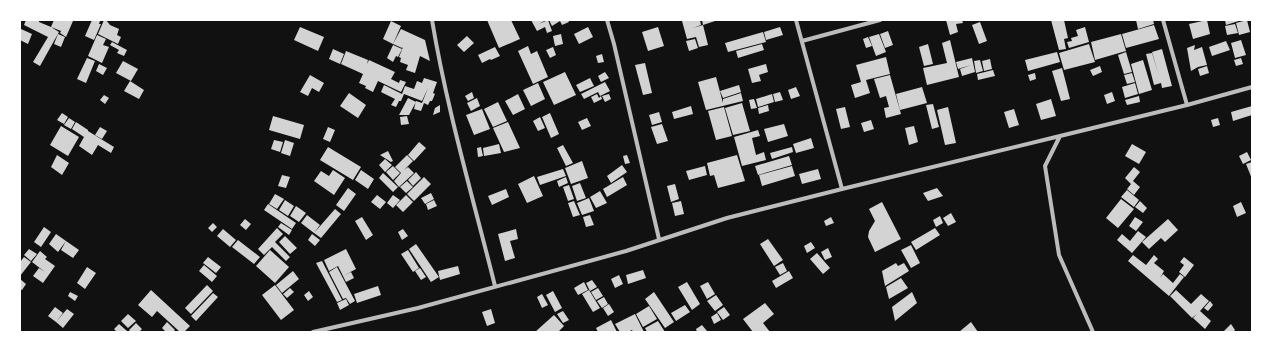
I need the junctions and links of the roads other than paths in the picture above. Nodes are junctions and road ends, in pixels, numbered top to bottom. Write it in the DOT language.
graph roads {
  1 [pos="432,20"];
  2 [pos="607,20"];
  3 [pos="796,20"];
  4 [pos="880,20"];
  5 [pos="1163,20"];
  6 [pos="802,41"];
  7 [pos="1252,87"];
  8 [pos="1186,105"];
  9 [pos="1060,136"];
  10 [pos="842,188"];
  11 [pos="659,239"];
  12 [pos="495,286"];
  13 [pos="313,332"];
  14 [pos="1093,332"];
  1 -- 12 [label="street"];
  2 -- 11 [label="street"];
  3 -- 6 [label="street"];
  4 -- 6 [label="street"];
  5 -- 8 [label="street"];
  6 -- 10 [label="street"];
  7 -- 8 [label="street"];
  8 -- 9 [label="street"];
  9 -- 10 [label="street"];
  9 -- 14 [label="street"];
  10 -- 11 [label="street"];
  11 -- 12 [label="street"];
  12 -- 13 [label="street"];
}
